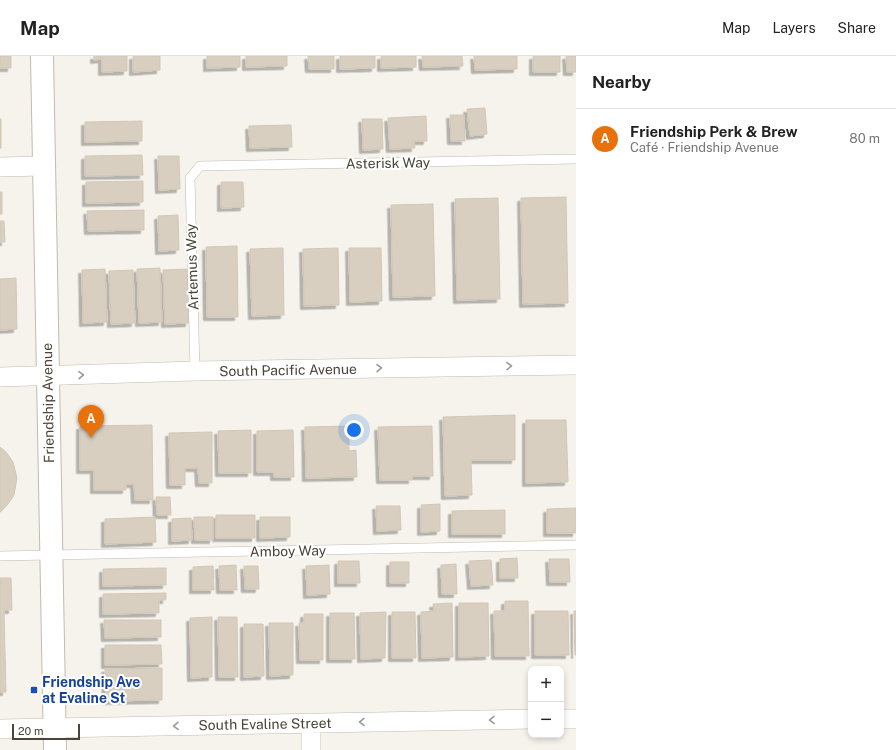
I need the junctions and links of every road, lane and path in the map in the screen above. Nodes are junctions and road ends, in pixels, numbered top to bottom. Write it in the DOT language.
graph roads {
  1 [pos="42,56"];
  2 [pos="576,159"];
  3 [pos="44,166"];
  4 [pos="200,166"];
  5 [pos="0,167"];
  6 [pos="576,365"];
  7 [pos="195,371"];
  8 [pos="48,376"];
  9 [pos="0,377"];
  10 [pos="576,544"];
  11 [pos="0,556"];
  12 [pos="51,556"];
  13 [pos="528,719"];
  14 [pos="564,719"];
  15 [pos="576,719"];
  16 [pos="311,723"];
  17 [pos="55,728"];
  18 [pos="0,729"];
  19 [pos="55,750"];
  20 [pos="311,750"];
  1 -- 3 [label="street, Friendship Avenue"];
  2 -- 4 [label="lane, Asterisk Way"];
  3 -- 5 [label="street"];
  3 -- 8 [label="street, Friendship Avenue"];
  4 -- 7 [label="lane, Artemus Way"];
  7 -- 6 [label="street, South Pacific Avenue, one-way"];
  8 -- 7 [label="street, South Pacific Avenue, one-way"];
  8 -- 9 [label="street, South Pacific Avenue"];
  8 -- 12 [label="street, Friendship Avenue"];
  10 -- 12 [label="lane, Amboy Way"];
  11 -- 12 [label="lane, Amboy Way"];
  12 -- 17 [label="street, Friendship Avenue"];
  13 -- 16 [label="street, South Evaline Street, one-way"];
  14 -- 15 [label="street"];
  16 -- 17 [label="street, South Evaline Street, one-way"];
  16 -- 20 [label="street"];
  17 -- 18 [label="street, South Evaline Street"];
  17 -- 19 [label="street, Friendship Avenue"];
}
